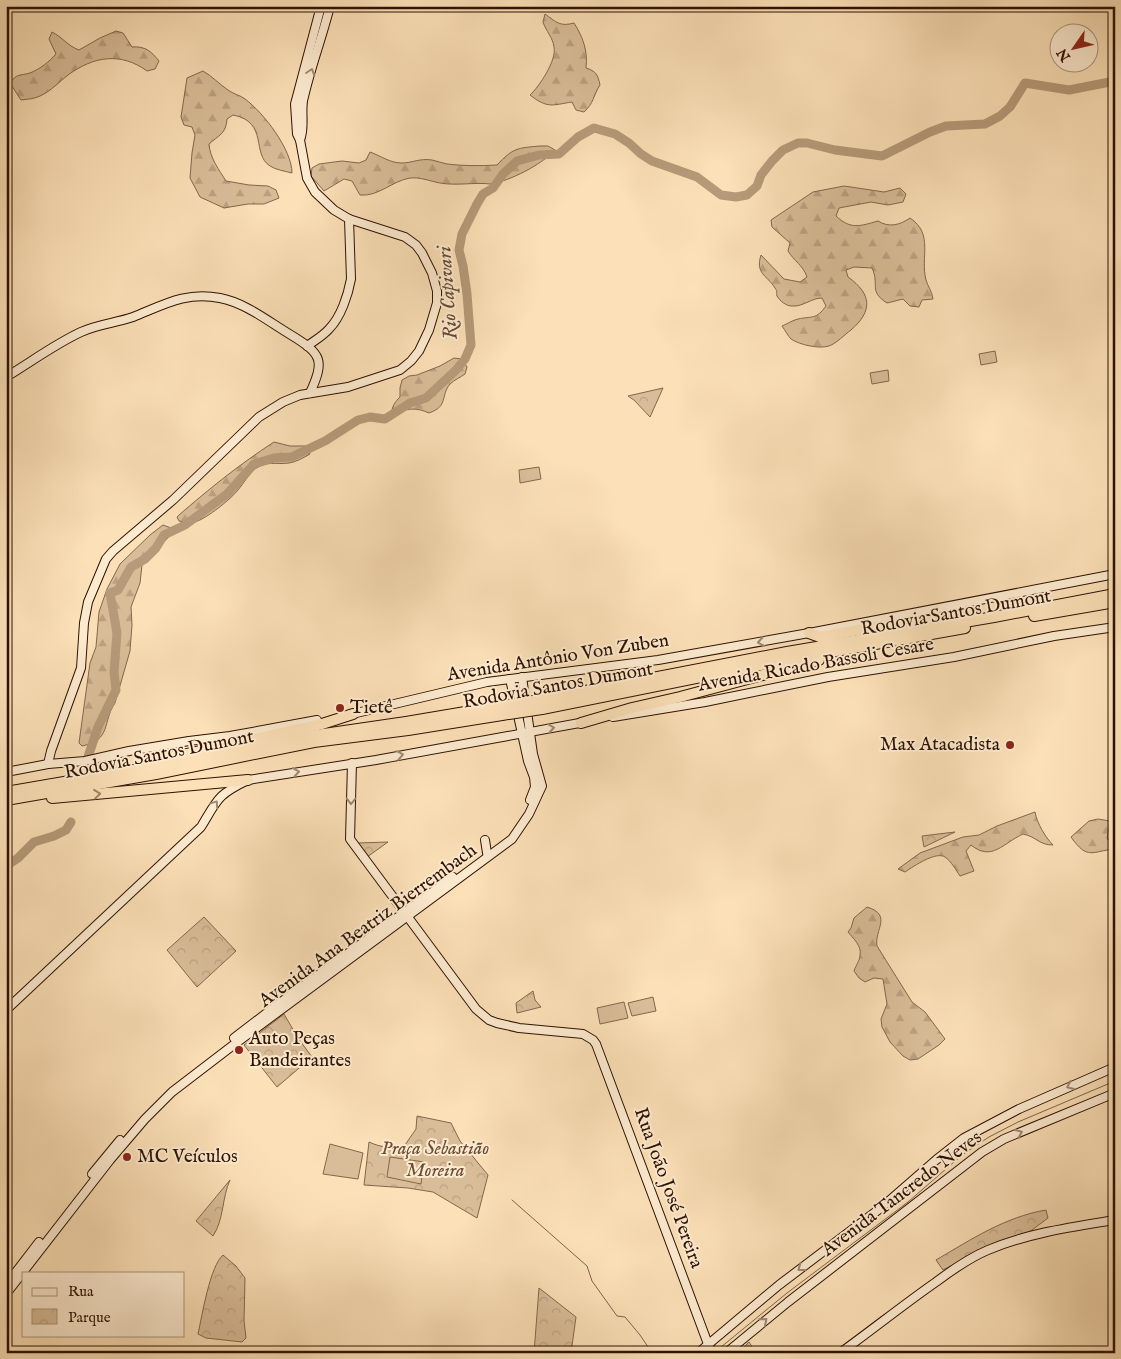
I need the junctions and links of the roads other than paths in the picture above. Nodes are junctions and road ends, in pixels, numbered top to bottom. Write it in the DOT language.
graph roads {
  1 [pos="321,6"];
  2 [pos="330,6"];
  3 [pos="300,140"];
  4 [pos="349,219"];
  5 [pos="307,346"];
  6 [pos="6,377"];
  7 [pos="310,393"];
  8 [pos="1115,574"];
  9 [pos="1115,594"];
  10 [pos="1115,602"];
  11 [pos="994,617"];
  12 [pos="1115,627"];
  13 [pos="814,632"];
  14 [pos="848,650"];
  15 [pos="522,677"];
  16 [pos="510,679"];
  17 [pos="540,704"];
  18 [pos="501,711"];
  19 [pos="353,714"];
  20 [pos="581,723"];
  21 [pos="531,731"];
  22 [pos="522,733"];
  23 [pos="352,763"];
  24 [pos="48,764"];
  25 [pos="6,772"];
  26 [pos="95,778"];
  27 [pos="248,780"];
  28 [pos="8,797"];
  29 [pos="485,840"];
  30 [pos="487,853"];
  31 [pos="406,915"];
  32 [pos="6,1010"];
  33 [pos="1115,1067"];
  34 [pos="1115,1093"];
  35 [pos="1115,1220"];
  36 [pos="23,1272"];
  37 [pos="22,1273"];
  38 [pos="6,1285"];
  39 [pos="6,1294"];
  40 [pos="710,1348"];
  41 [pos="698,1353"];
  42 [pos="726,1353"];
  43 [pos="840,1353"];
  1 -- 3 [label="street"];
  3 -- 2 [label="street, one-way"];
  3 -- 4 [label="street"];
  4 -- 5 [label="street"];
  4 -- 7 [label="street"];
  5 -- 6 [label="street"];
  5 -- 7 [label="street"];
  7 -- 24 [label="street"];
  8 -- 13 [label="street, Avenida Antônio Von Zuben"];
  9 -- 11 [label="highway, Rodovia Santos Dumont"];
  10 -- 14 [label="highway, Rodovia Santos Dumont"];
  11 -- 13 [label="highway"];
  11 -- 17 [label="highway, Rodovia Santos Dumont"];
  12 -- 20 [label="street, Avenida Ricado Bassoli Cesare"];
  13 -- 15 [label="street, Avenida Antônio Von Zuben, one-way"];
  14 -- 17 [label="highway, Rodovia Santos Dumont"];
  14 -- 20 [label="highway"];
  15 -- 16 [label="street, Avenida Antônio Von Zuben"];
  15 -- 21 [label="street, Avenida Ana Beatriz Bierrembach"];
  16 -- 19 [label="street, Avenida Antônio Von Zuben"];
  16 -- 22 [label="street, Avenida Ana Beatriz Bierrembach"];
  17 -- 18 [label="highway, Rodovia Santos Dumont, bridge"];
  18 -- 26 [label="highway, Rodovia Santos Dumont"];
  18 -- 28 [label="highway, Rodovia Santos Dumont"];
  19 -- 24 [label="street, Avenida Antônio Von Zuben"];
  19 -- 26 [label="highway"];
  21 -- 20 [label="street, Avenida Ricado Bassoli Cesare, one-way"];
  21 -- 22 [label="street, Avenida Ricado Bassoli Cesare"];
  21 -- 31 [label="street, Avenida Ana Beatriz Bierrembach"];
  23 -- 22 [label="street, Avenida Ricado Bassoli Cesare, one-way"];
  22 -- 30 [label="street, Avenida Ana Beatriz Bierrembach"];
  27 -- 23 [label="street, Avenida Ricado Bassoli Cesare, one-way"];
  23 -- 31 [label="street, one-way"];
  24 -- 25 [label="street, Avenida Antônio Von Zuben"];
  26 -- 28 [label="highway, Rodovia Santos Dumont"];
  28 -- 27 [label="highway, one-way"];
  32 -- 27 [label="street, Avenida Ricado Bassoli Cesare, one-way"];
  29 -- 30 [label="street"];
  30 -- 31 [label="street, Avenida Ana Beatriz Bierrembach"];
  31 -- 36 [label="street, Avenida Ana Beatriz Bierrembach"];
  31 -- 38 [label="street, Avenida Ana Beatriz Bierrembach"];
  31 -- 40 [label="street, Rua João José Pereira"];
  33 -- 40 [label="street, one-way"];
  42 -- 34 [label="street, Avenida Tancredo Neves, one-way"];
  35 -- 43 [label="street"];
  37 -- 39 [label="street, Avenida Ana Beatriz Bierrembach"];
  40 -- 41 [label="street"];
}
